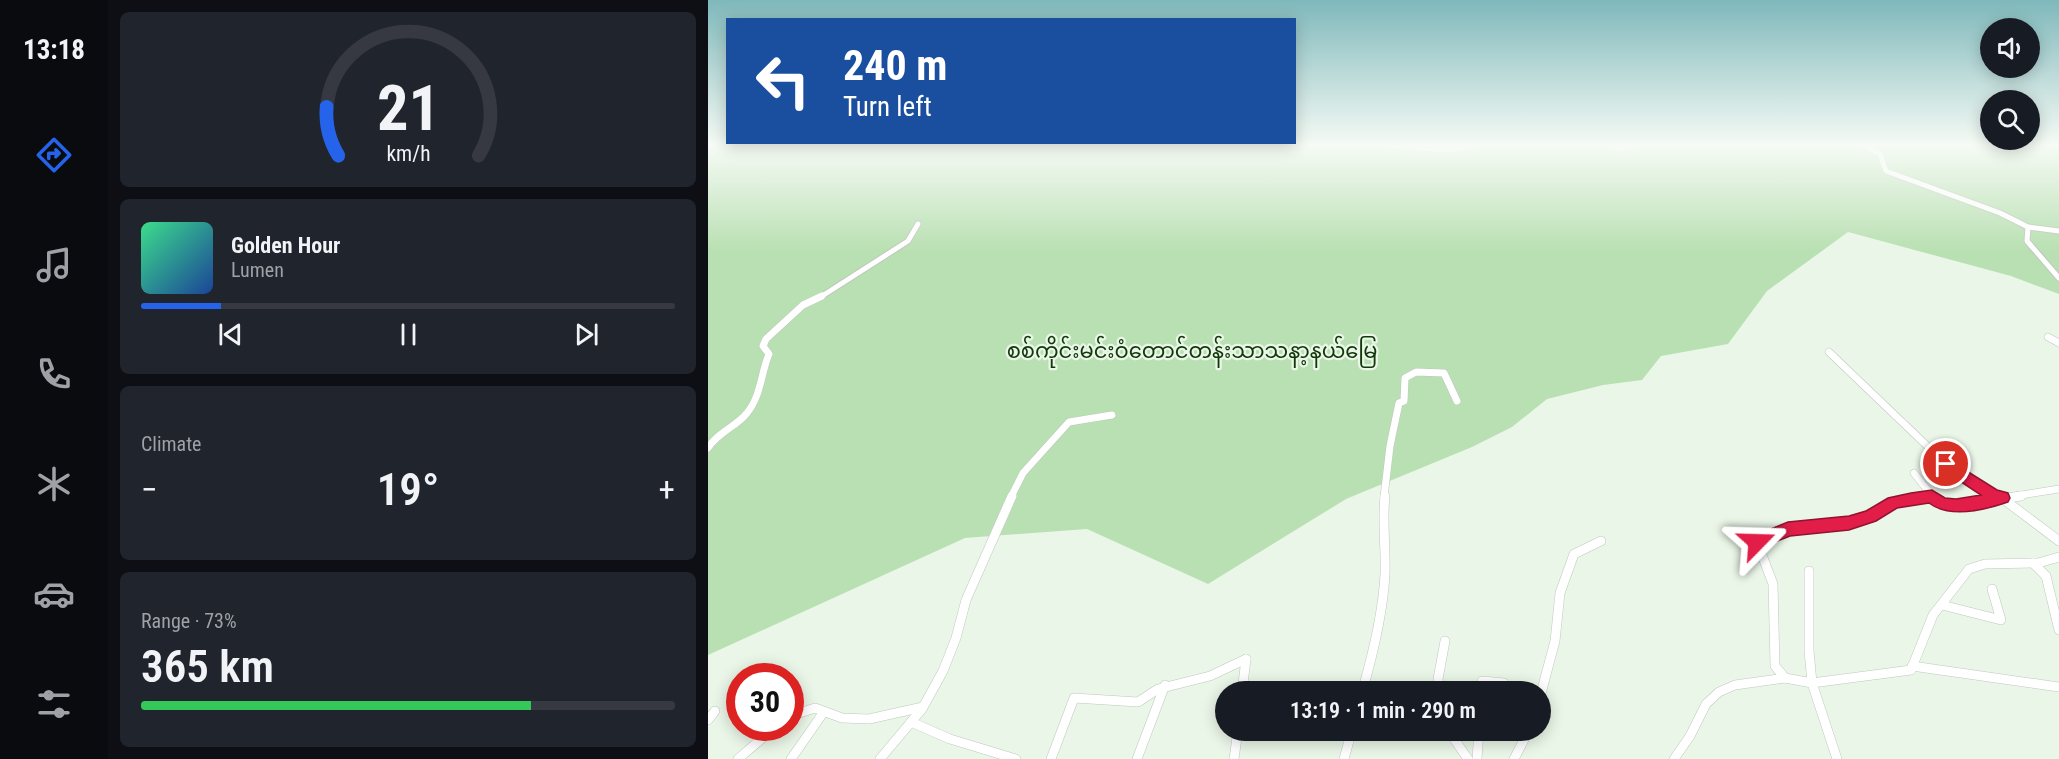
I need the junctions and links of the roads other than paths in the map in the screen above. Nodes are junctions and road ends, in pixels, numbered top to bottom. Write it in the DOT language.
graph roads {
  1 [pos="1912,180"];
  2 [pos="918,224"];
  3 [pos="2028,228"];
  4 [pos="2059,231"];
  5 [pos="2059,278"];
  6 [pos="2048,337"];
  7 [pos="2059,343"];
  8 [pos="1829,352"];
  9 [pos="1457,401"];
  10 [pos="1112,415"];
  11 [pos="708,448"];
  12 [pos="1914,473"];
  13 [pos="2059,489"];
  14 [pos="1932,496"];
  15 [pos="2002,498"];
  16 [pos="2059,541"];
  17 [pos="1600,542"];
  18 [pos="2059,557"];
  19 [pos="2033,563"];
  20 [pos="1809,571"];
  21 [pos="1992,589"];
  22 [pos="1942,605"];
  23 [pos="2059,630"];
  24 [pos="1445,641"];
  25 [pos="1912,666"];
  26 [pos="1785,678"];
  27 [pos="1243,681"];
  28 [pos="1365,681"];
  29 [pos="1438,681"];
  30 [pos="1544,681"];
  31 [pos="1812,683"];
  32 [pos="1165,685"];
  33 [pos="2059,687"];
  34 [pos="922,707"];
  35 [pos="804,710"];
  36 [pos="715,711"];
  37 [pos="823,713"];
  38 [pos="708,720"];
  39 [pos="911,722"];
  40 [pos="759,741"];
  41 [pos="1236,741"];
  42 [pos="1349,741"];
  43 [pos="1456,741"];
  44 [pos="1478,741"];
  45 [pos="1523,741"];
  46 [pos="738,759"];
  47 [pos="791,759"];
  48 [pos="880,759"];
  49 [pos="1016,759"];
  50 [pos="1051,759"];
  51 [pos="1137,759"];
  52 [pos="1234,759"];
  53 [pos="1344,759"];
  54 [pos="1468,759"];
  55 [pos="1477,759"];
  56 [pos="1514,759"];
  57 [pos="1674,759"];
  58 [pos="1837,759"];
  1 -- 3 [label="street"];
  2 -- 11 [label="street"];
  3 -- 4 [label="street"];
  3 -- 5 [label="street"];
  6 -- 7 [label="street"];
  8 -- 15 [label="street"];
  9 -- 28 [label="street"];
  10 -- 34 [label="street"];
  12 -- 14 [label="street"];
  13 -- 15 [label="street"];
  14 -- 15 [label="street"];
  14 -- 26 [label="street"];
  15 -- 16 [label="street"];
  17 -- 30 [label="street"];
  18 -- 19 [label="street"];
  19 -- 22 [label="street"];
  19 -- 23 [label="street"];
  20 -- 31 [label="street"];
  21 -- 22 [label="street"];
  22 -- 25 [label="street"];
  24 -- 29 [label="street"];
  25 -- 31 [label="street"];
  25 -- 33 [label="street"];
  26 -- 31 [label="street"];
  26 -- 57 [label="street"];
  27 -- 32 [label="street"];
  31 -- 58 [label="street"];
  32 -- 50 [label="street"];
  32 -- 51 [label="street"];
  34 -- 37 [label="street"];
  34 -- 39 [label="street"];
  35 -- 37 [label="street"];
  36 -- 38 [label="street"];
  37 -- 47 [label="street"];
  39 -- 48 [label="street"];
  39 -- 49 [label="street"];
  40 -- 46 [label="street"];
  41 -- 52 [label="street"];
  42 -- 53 [label="street"];
  43 -- 54 [label="street"];
  44 -- 55 [label="street"];
  45 -- 56 [label="street"];
}
